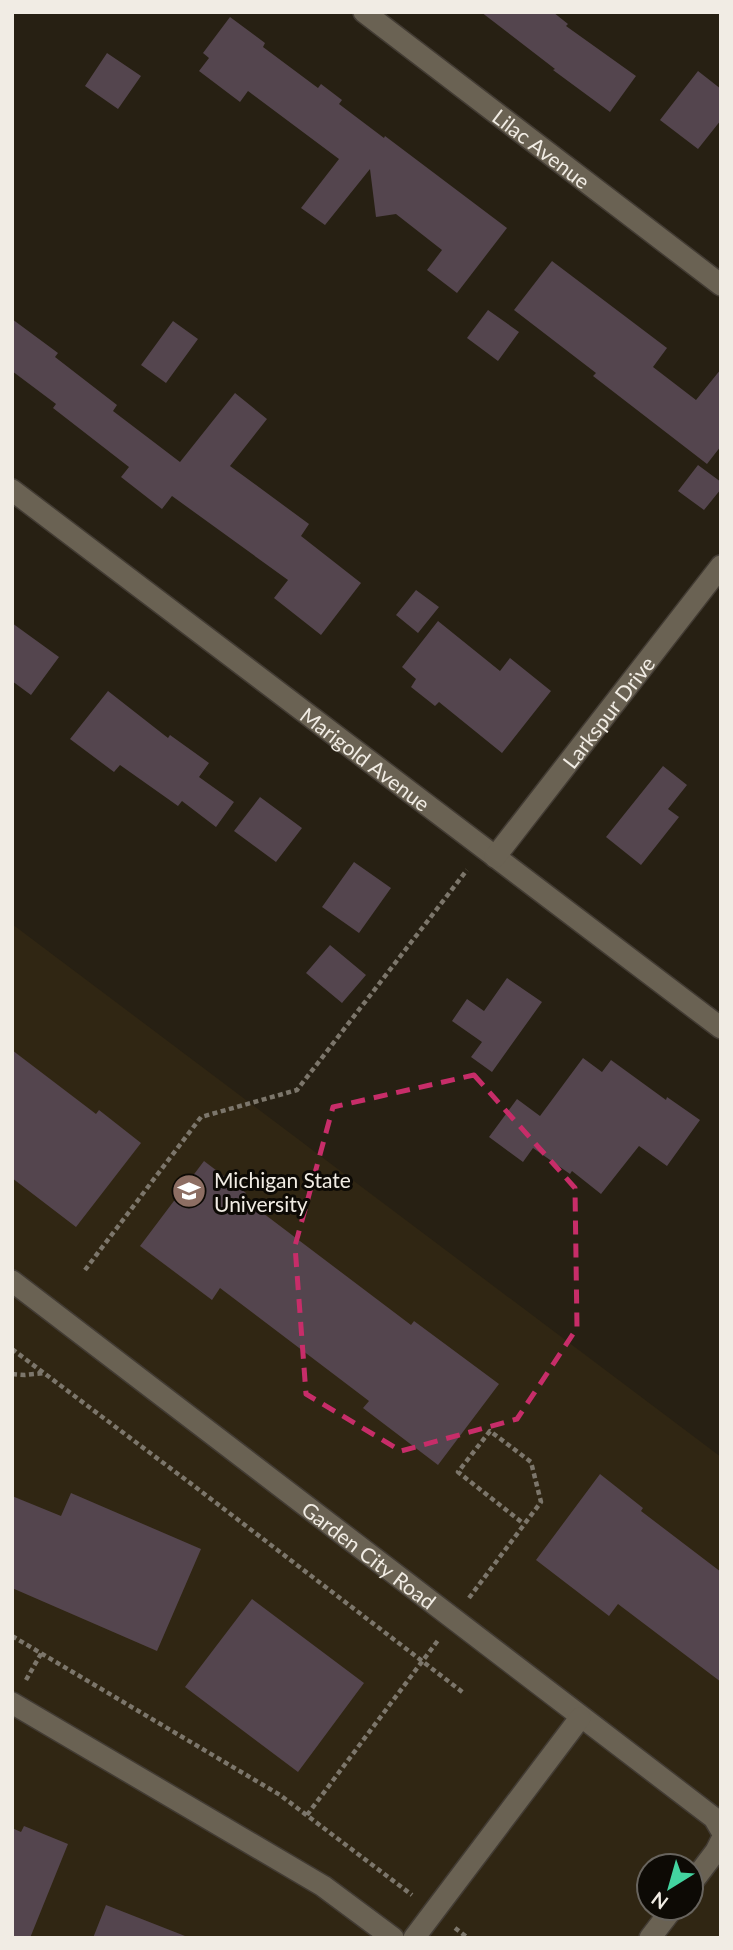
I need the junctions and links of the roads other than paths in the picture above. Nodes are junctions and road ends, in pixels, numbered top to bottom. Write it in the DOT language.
graph roads {
  1 [pos="364,12"];
  2 [pos="721,285"];
  3 [pos="12,490"];
  4 [pos="721,566"];
  5 [pos="489,853"];
  6 [pos="721,1028"];
  7 [pos="12,1281"];
  8 [pos="12,1703"];
  9 [pos="580,1718"];
  10 [pos="721,1830"];
  11 [pos="721,1841"];
  12 [pos="705,1866"];
  13 [pos="662,1922"];
  14 [pos="393,1938"];
  15 [pos="414,1938"];
  16 [pos="650,1938"];
  1 -- 2 [label="street, Lilac Avenue"];
  3 -- 5 [label="street, Marigold Avenue"];
  4 -- 5 [label="street, Larkspur Drive"];
  5 -- 6 [label="street, Marigold Avenue"];
  7 -- 9 [label="street, Garden City Road"];
  8 -- 14 [label="street"];
  9 -- 10 [label="street, Garden City Road"];
  9 -- 15 [label="street"];
  11 -- 12 [label="street"];
  13 -- 16 [label="street"];
}
